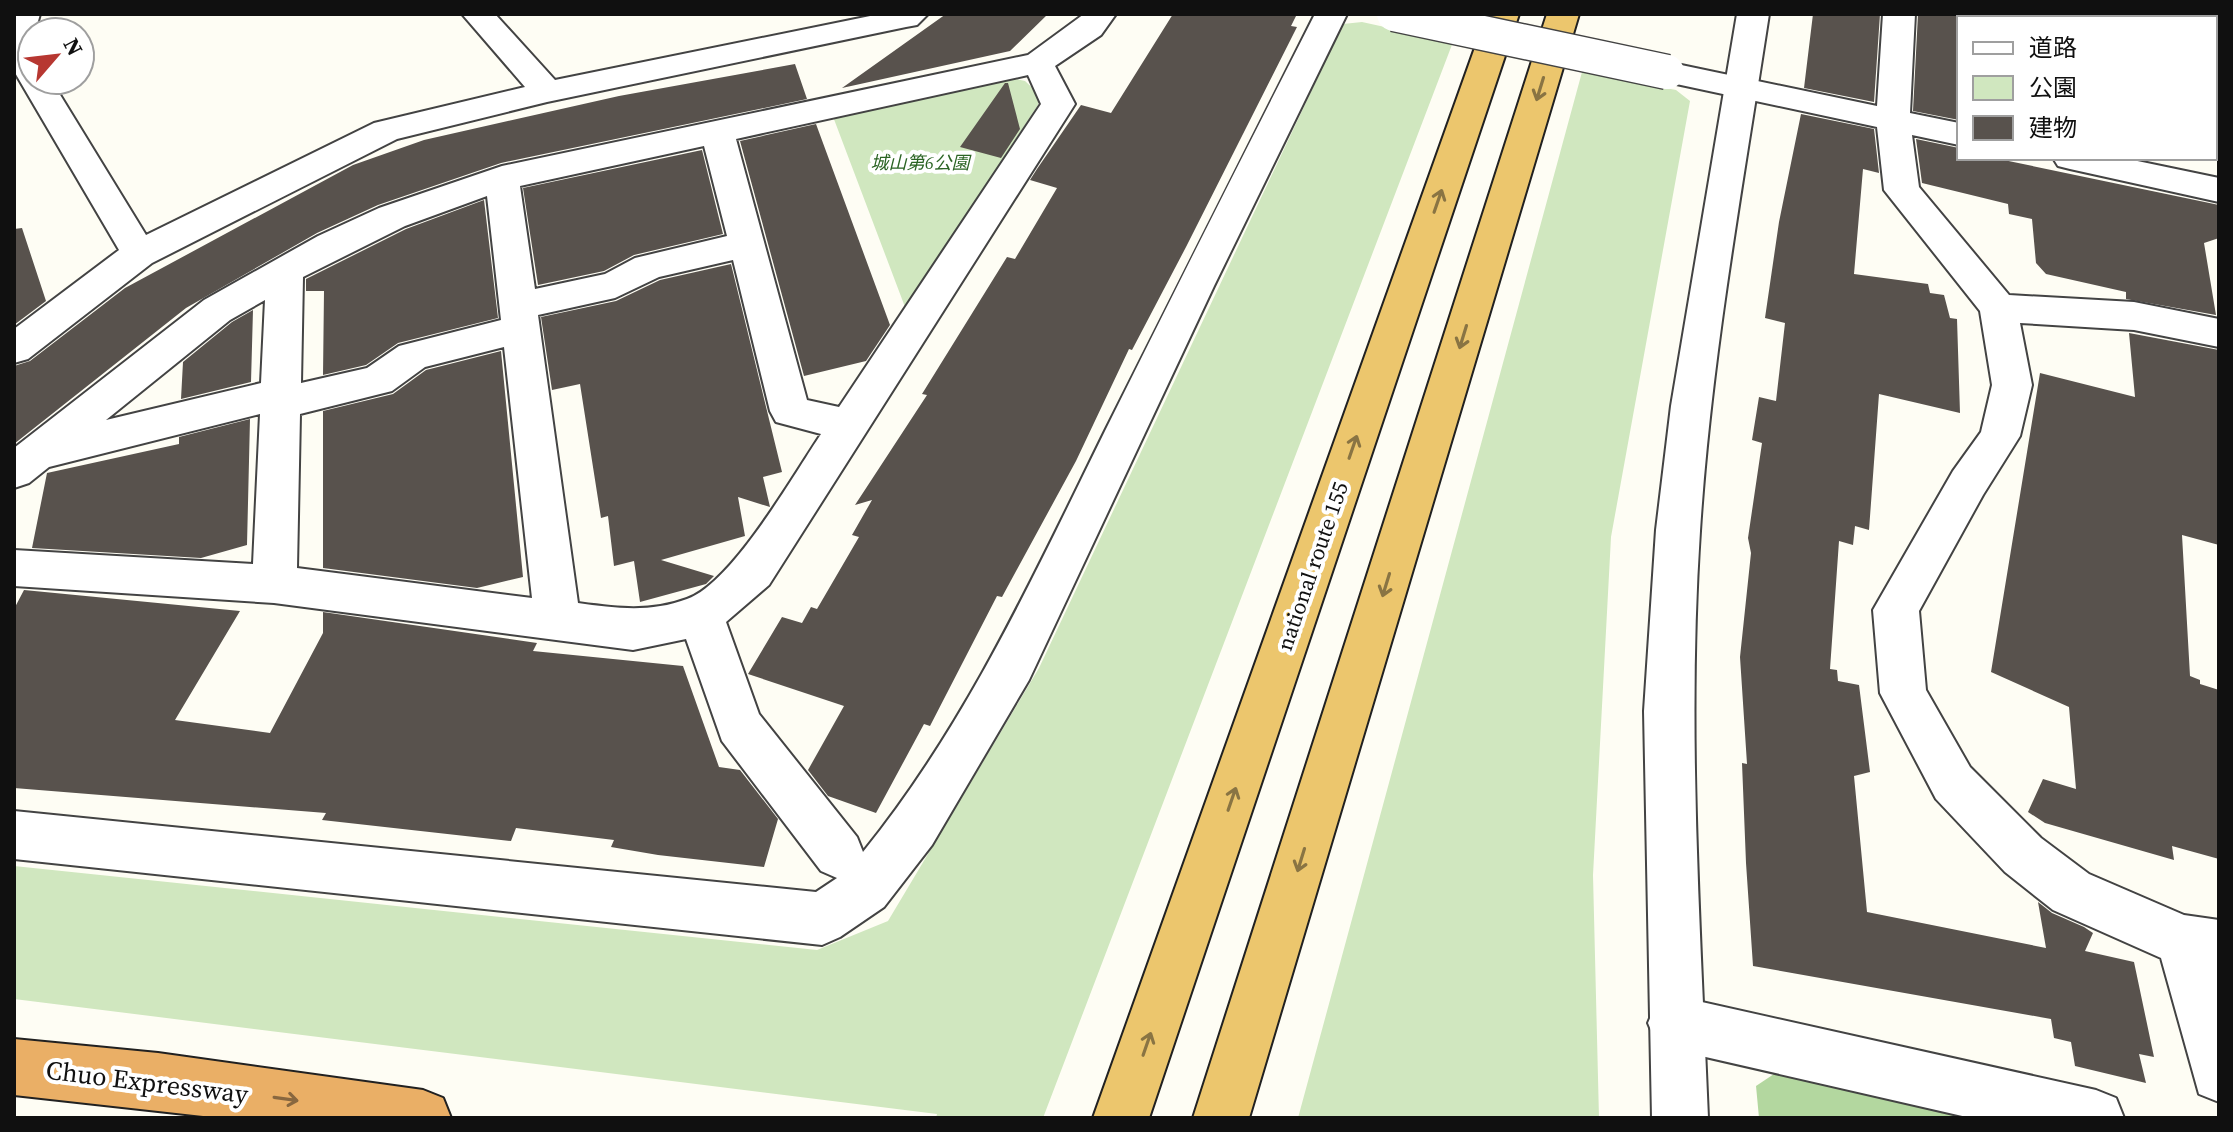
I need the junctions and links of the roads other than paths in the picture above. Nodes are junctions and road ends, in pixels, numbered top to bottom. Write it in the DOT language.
graph roads {
  1 [pos="478,14"];
  2 [pos="912,14"];
  3 [pos="1100,14"];
  4 [pos="1331,14"];
  5 [pos="1394,14"];
  6 [pos="1503,14"];
  7 [pos="1563,14"];
  8 [pos="1753,14"];
  9 [pos="1899,14"];
  10 [pos="1038,63"];
  11 [pos="1741,87"];
  12 [pos="547,92"];
  13 [pos="45,96"];
  14 [pos="1893,120"];
  15 [pos="717,129"];
  16 [pos="1957,134"];
  17 [pos="2089,160"];
  18 [pos="2127,164"];
  19 [pos="502,178"];
  20 [pos="2219,190"];
  21 [pos="747,244"];
  22 [pos="139,254"];
  23 [pos="285,271"];
  24 [pos="1998,308"];
  25 [pos="519,318"];
  26 [pos="2219,333"];
  27 [pos="14,349"];
  28 [pos="280,398"];
  29 [pos="850,426"];
  30 [pos="23,463"];
  31 [pos="14,568"];
  32 [pos="274,584"];
  33 [pos="701,616"];
  34 [pos="557,618"];
  35 [pos="14,835"];
  36 [pos="839,854"];
  37 [pos="2201,944"];
  38 [pos="1675,1023"];
  39 [pos="14,1067"];
  40 [pos="2219,1074"];
  41 [pos="1678,1098"];
  42 [pos="423,1118"];
  43 [pos="1121,1118"];
  44 [pos="1221,1118"];
  45 [pos="2096,1118"];
  1 -- 12 [label="street"];
  2 -- 12 [label="street"];
  3 -- 10 [label="street"];
  4 -- 35 [label="street"];
  5 -- 11 [label="street, bridge"];
  43 -- 6 [label="highway, national route 155, one-way"];
  7 -- 44 [label="highway, one-way"];
  8 -- 11 [label="street"];
  9 -- 14 [label="street"];
  10 -- 15 [label="street"];
  10 -- 29 [label="street"];
  11 -- 14 [label="street"];
  11 -- 38 [label="street"];
  12 -- 22 [label="street"];
  13 -- 22 [label="street"];
  14 -- 16 [label="street"];
  14 -- 24 [label="street"];
  15 -- 19 [label="street"];
  15 -- 21 [label="street"];
  17 -- 18 [label="street"];
  18 -- 20 [label="street"];
  19 -- 23 [label="street"];
  19 -- 25 [label="street"];
  21 -- 25 [label="street"];
  21 -- 29 [label="street"];
  22 -- 27 [label="street"];
  23 -- 28 [label="street"];
  23 -- 30 [label="street"];
  24 -- 26 [label="street"];
  24 -- 37 [label="street"];
  25 -- 28 [label="street"];
  25 -- 34 [label="street"];
  28 -- 30 [label="street"];
  28 -- 32 [label="street"];
  29 -- 33 [label="street"];
  31 -- 32 [label="street"];
  32 -- 34 [label="street"];
  33 -- 34 [label="street"];
  33 -- 36 [label="street"];
  37 -- 40 [label="street"];
  38 -- 41 [label="street"];
  38 -- 45 [label="street"];
  39 -- 42 [label="highway, Chuo Expressway, one-way"];
}
